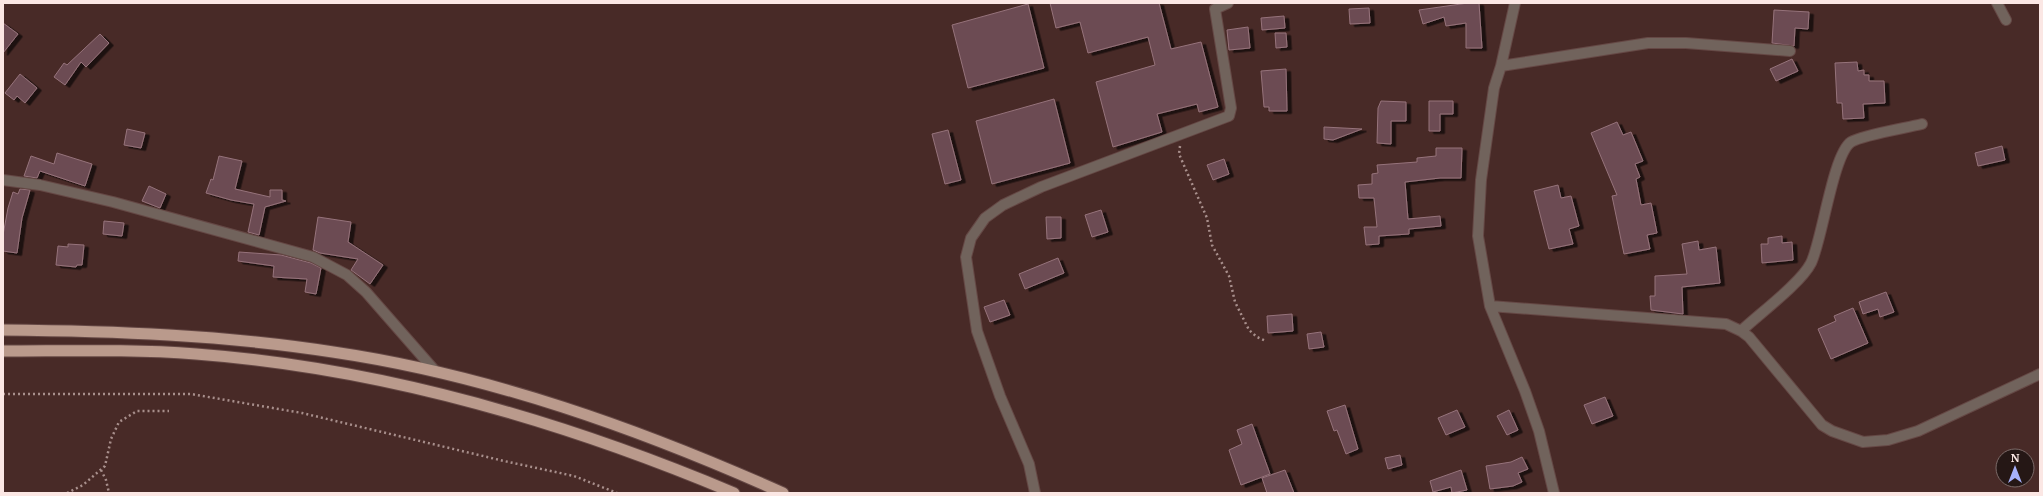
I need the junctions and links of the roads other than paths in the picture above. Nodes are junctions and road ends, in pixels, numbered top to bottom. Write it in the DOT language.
graph roads {
  1 [pos="1228,3"];
  2 [pos="1515,3"];
  3 [pos="1997,3"];
  4 [pos="2006,20"];
  5 [pos="1790,51"];
  6 [pos="1502,66"];
  7 [pos="1922,124"];
  8 [pos="3,180"];
  9 [pos="1490,306"];
  10 [pos="3,330"];
  11 [pos="1741,331"];
  12 [pos="3,351"];
  13 [pos="436,372"];
  14 [pos="2040,374"];
  15 [pos="734,493"];
  16 [pos="784,493"];
  17 [pos="1035,493"];
  18 [pos="1554,493"];
  1 -- 17 [label="street"];
  2 -- 6 [label="street"];
  3 -- 4 [label="street"];
  5 -- 6 [label="street"];
  6 -- 9 [label="street"];
  7 -- 11 [label="street"];
  8 -- 13 [label="street"];
  9 -- 11 [label="street"];
  9 -- 18 [label="street"];
  10 -- 13 [label="highway"];
  11 -- 14 [label="street"];
  12 -- 15 [label="highway"];
  13 -- 16 [label="highway"];
}
